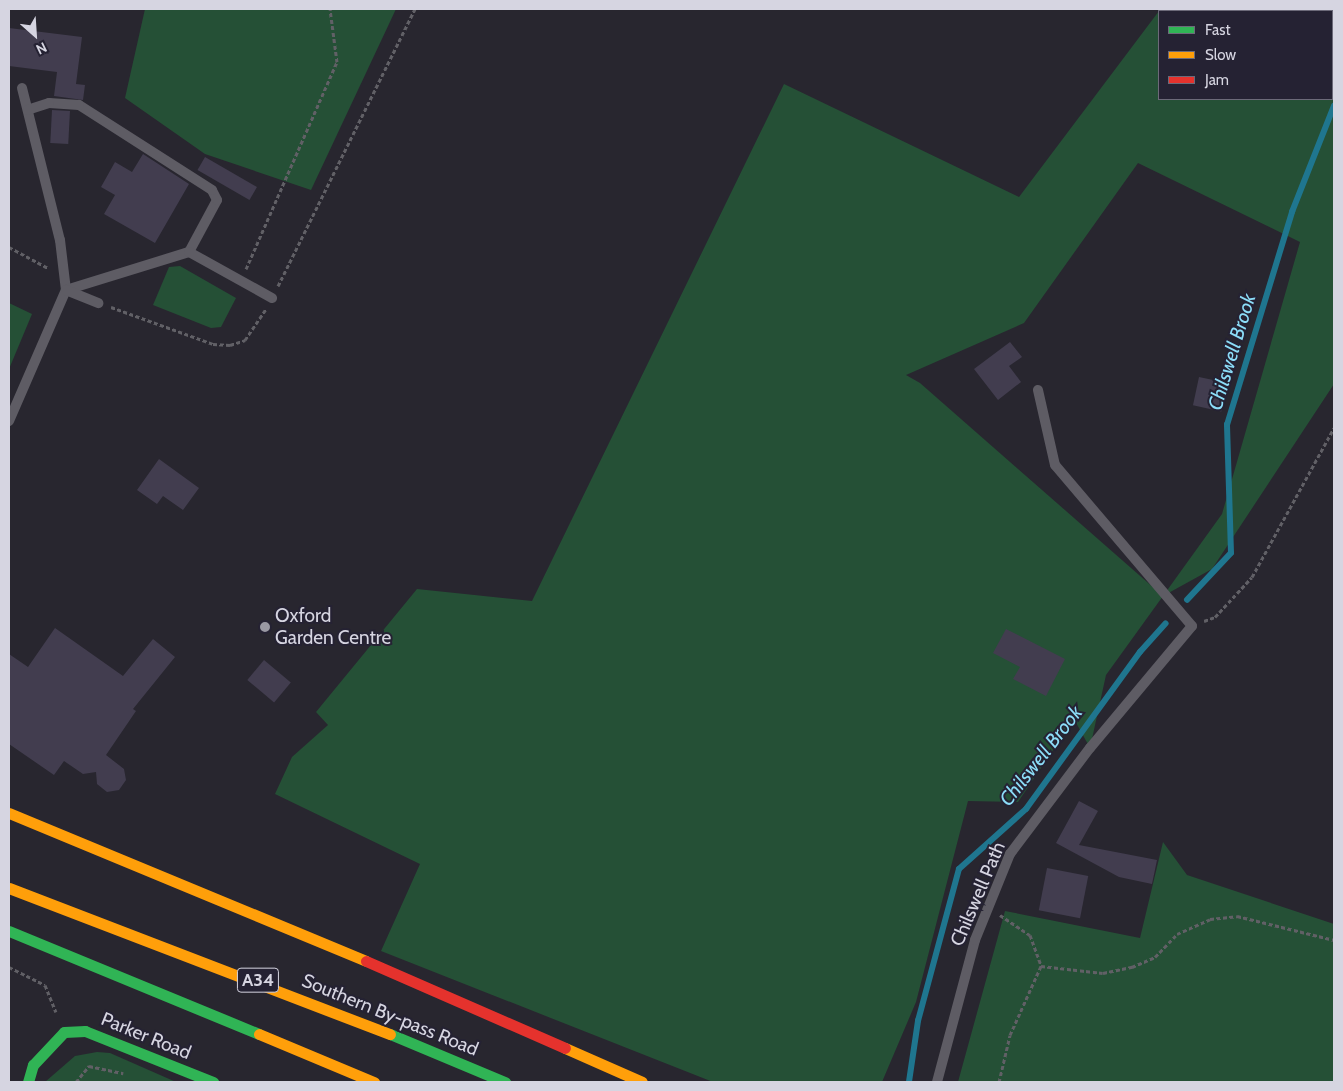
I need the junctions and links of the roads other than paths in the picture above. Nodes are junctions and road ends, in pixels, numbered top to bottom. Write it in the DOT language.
graph roads {
  1 [pos="22,88"];
  2 [pos="28,110"];
  3 [pos="189,252"];
  4 [pos="66,290"];
  5 [pos="272,298"];
  6 [pos="99,302"];
  7 [pos="1038,390"];
  8 [pos="9,421"];
  9 [pos="9,813"];
  10 [pos="9,888"];
  11 [pos="9,932"];
  12 [pos="28,1082"];
  13 [pos="213,1082"];
  14 [pos="374,1082"];
  15 [pos="505,1082"];
  16 [pos="642,1082"];
  17 [pos="937,1082"];
  1 -- 2 [label="lane"];
  2 -- 3 [label="lane"];
  2 -- 4 [label="lane"];
  3 -- 4 [label="lane"];
  3 -- 5 [label="lane"];
  4 -- 6 [label="lane"];
  4 -- 8 [label="lane"];
  7 -- 17 [label="lane, Chilswell Path"];
  9 -- 16 [label="main road"];
  10 -- 15 [label="main road, Southern By-pass Road / A34"];
  11 -- 14 [label="main road, A34"];
  12 -- 13 [label="main road, Parker Road"];
}
